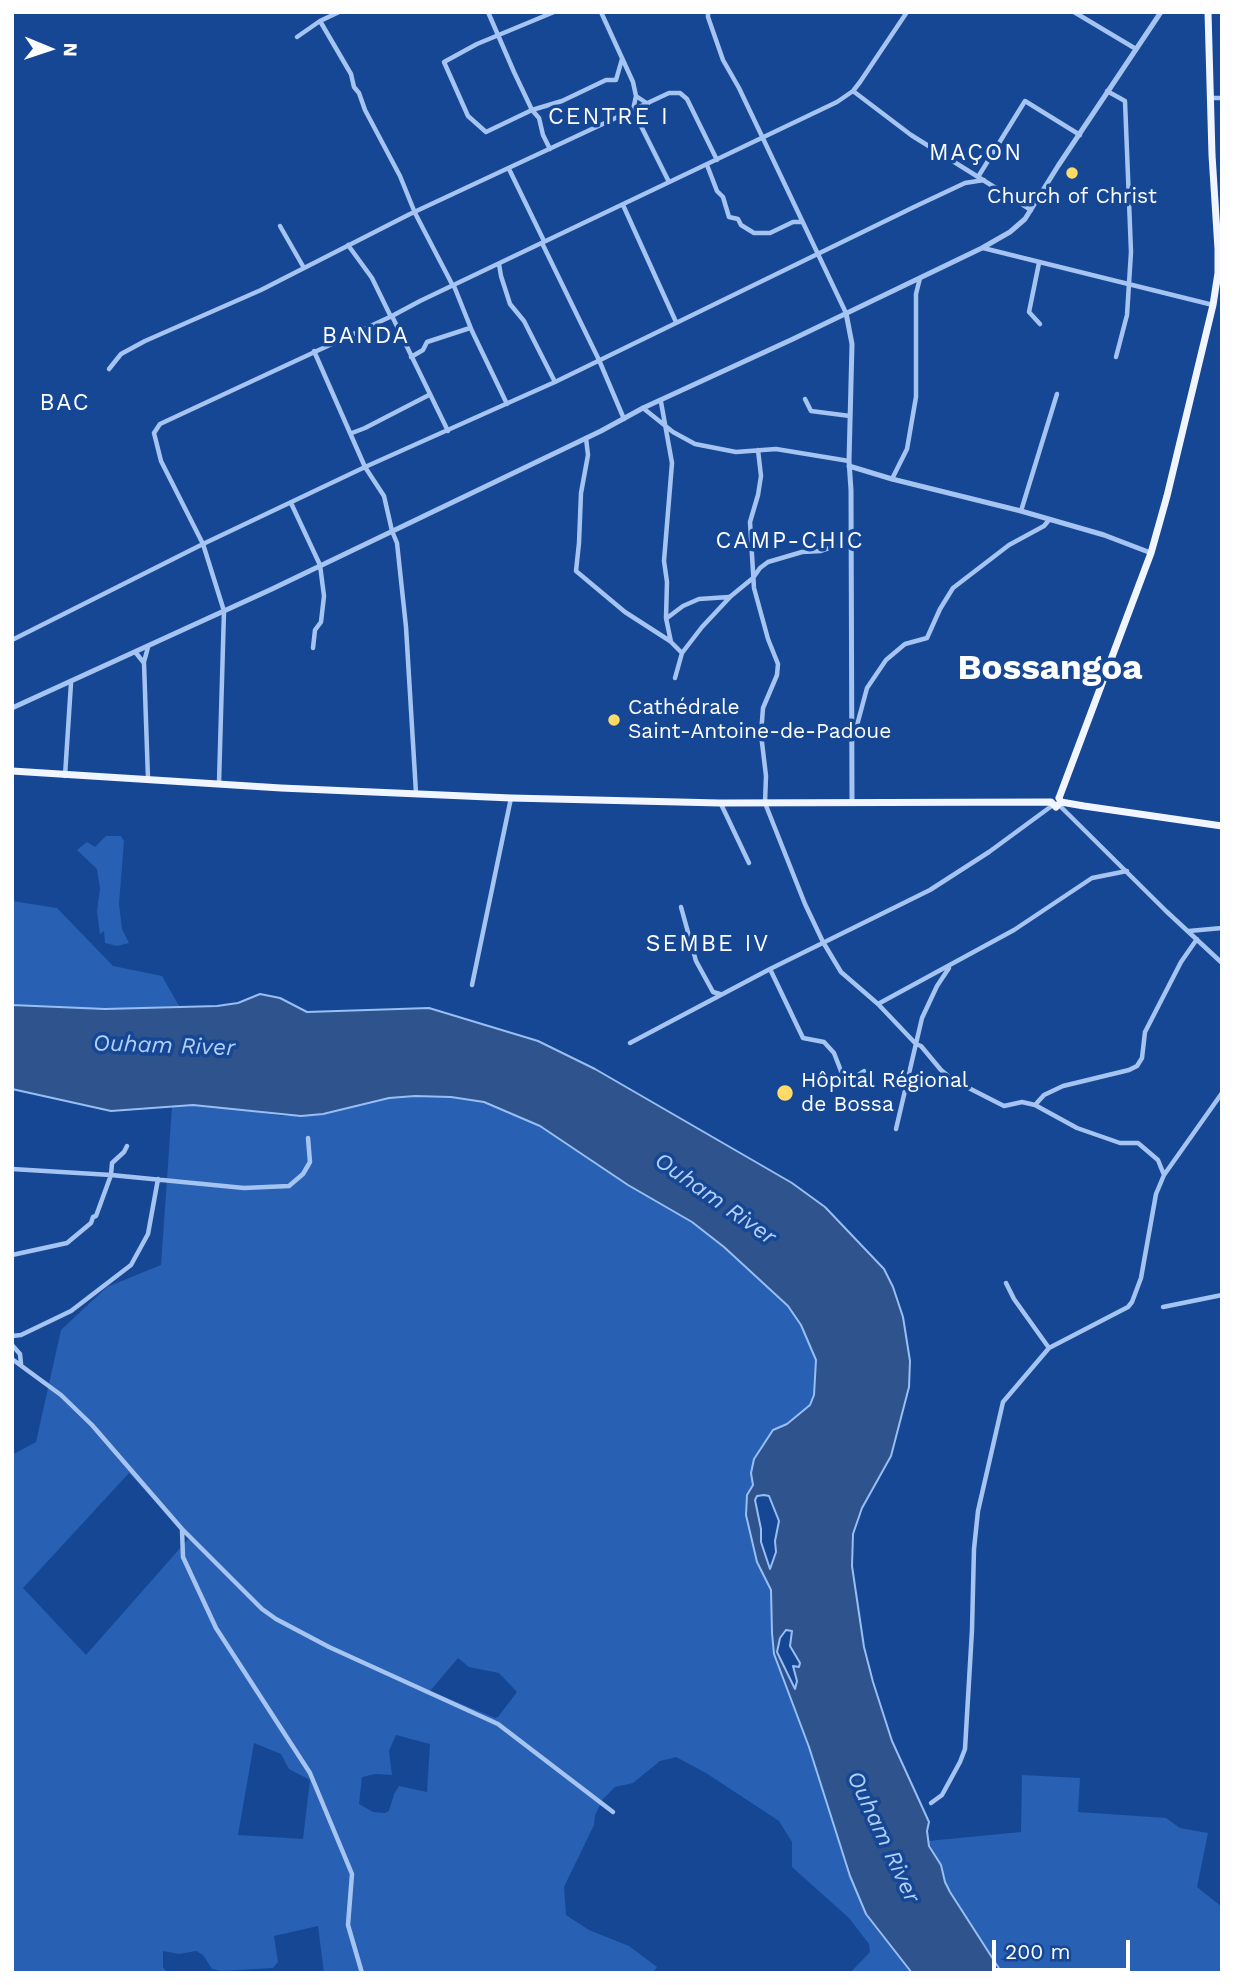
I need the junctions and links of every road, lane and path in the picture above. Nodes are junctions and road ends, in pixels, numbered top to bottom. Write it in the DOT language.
graph roads {
  1 [pos="339,12"];
  2 [pos="488,12"];
  3 [pos="554,12"];
  4 [pos="601,12"];
  5 [pos="708,12"];
  6 [pos="907,12"];
  7 [pos="1074,12"];
  8 [pos="1161,12"];
  9 [pos="1208,12"];
  10 [pos="320,21"];
  11 [pos="499,36"];
  12 [pos="297,37"];
  13 [pos="1136,49"];
  14 [pos="622,59"];
  15 [pos="853,91"];
  16 [pos="1107,91"];
  17 [pos="636,96"];
  18 [pos="1211,98"];
  19 [pos="1222,98"];
  20 [pos="649,104"];
  21 [pos="532,110"];
  22 [pos="633,110"];
  23 [pos="1080,135"];
  24 [pos="762,138"];
  25 [pos="550,149"];
  26 [pos="717,160"];
  27 [pos="707,165"];
  28 [pos="509,169"];
  29 [pos="978,177"];
  30 [pos="984,180"];
  31 [pos="669,182"];
  32 [pos="623,205"];
  33 [pos="1031,210"];
  34 [pos="415,213"];
  35 [pos="802,222"];
  36 [pos="280,226"];
  37 [pos="543,242"];
  38 [pos="348,244"];
  39 [pos="982,248"];
  40 [pos="818,254"];
  41 [pos="1040,263"];
  42 [pos="499,264"];
  43 [pos="304,268"];
  44 [pos="920,278"];
  45 [pos="1131,285"];
  46 [pos="454,286"];
  47 [pos="1213,305"];
  48 [pos="1222,307"];
  49 [pos="846,313"];
  50 [pos="391,316"];
  51 [pos="676,322"];
  52 [pos="1040,324"];
  53 [pos="470,328"];
  54 [pos="314,351"];
  55 [pos="411,357"];
  56 [pos="1116,357"];
  57 [pos="599,360"];
  58 [pos="109,369"];
  59 [pos="555,382"];
  60 [pos="1057,394"];
  61 [pos="429,395"];
  62 [pos="805,399"];
  63 [pos="661,402"];
  64 [pos="507,404"];
  65 [pos="643,408"];
  66 [pos="851,416"];
  67 [pos="624,419"];
  68 [pos="665,426"];
  69 [pos="448,431"];
  70 [pos="352,433"];
  71 [pos="586,438"];
  72 [pos="758,450"];
  73 [pos="849,463"];
  74 [pos="365,467"];
  75 [pos="892,480"];
  76 [pos="291,503"];
  77 [pos="1021,511"];
  78 [pos="1049,520"];
  79 [pos="392,531"];
  80 [pos="852,540"];
  81 [pos="203,544"];
  82 [pos="1151,553"];
  83 [pos="320,565"];
  84 [pos="753,578"];
  85 [pos="732,596"];
  86 [pos="224,611"];
  87 [pos="666,618"];
  88 [pos="12,640"];
  89 [pos="671,642"];
  90 [pos="148,647"];
  91 [pos="313,648"];
  92 [pos="136,653"];
  93 [pos="682,653"];
  94 [pos="144,663"];
  95 [pos="675,678"];
  96 [pos="71,683"];
  97 [pos="12,708"];
  98 [pos="852,735"];
  99 [pos="12,771"];
  100 [pos="65,776"];
  101 [pos="148,779"];
  102 [pos="219,783"];
  103 [pos="416,795"];
  104 [pos="511,798"];
  105 [pos="1057,802"];
  106 [pos="720,803"];
  107 [pos="765,803"];
  108 [pos="852,803"];
  109 [pos="1222,826"];
  110 [pos="749,863"];
  111 [pos="1127,871"];
  112 [pos="681,907"];
  113 [pos="1222,928"];
  114 [pos="1189,931"];
  115 [pos="1198,939"];
  116 [pos="823,942"];
  117 [pos="1222,963"];
  118 [pos="952,965"];
  119 [pos="770,969"];
  120 [pos="472,985"];
  121 [pos="720,995"];
  122 [pos="878,1004"];
  123 [pos="630,1043"];
  124 [pos="916,1044"];
  125 [pos="864,1071"];
  126 [pos="1222,1093"];
  127 [pos="1035,1105"];
  128 [pos="896,1129"];
  129 [pos="308,1138"];
  130 [pos="127,1146"];
  131 [pos="12,1169"];
  132 [pos="111,1175"];
  133 [pos="1164,1175"];
  134 [pos="158,1179"];
  135 [pos="12,1255"];
  136 [pos="1006,1283"];
  137 [pos="1222,1295"];
  138 [pos="1163,1307"];
  139 [pos="12,1336"];
  140 [pos="12,1345"];
  141 [pos="1049,1348"];
  142 [pos="12,1359"];
  143 [pos="22,1365"];
  144 [pos="182,1529"];
  145 [pos="931,1803"];
  146 [pos="613,1812"];
  147 [pos="362,1973"];
  1 -- 10 [label="street"];
  2 -- 11 [label="street"];
  3 -- 11 [label="street"];
  4 -- 14 [label="street"];
  5 -- 24 [label="street"];
  6 -- 15 [label="street"];
  7 -- 13 [label="street"];
  8 -- 13 [label="street"];
  9 -- 18 [label="main road"];
  10 -- 12 [label="street"];
  10 -- 34 [label="street"];
  11 -- 21 [label="street"];
  11 -- 21 [label="street"];
  13 -- 16 [label="street"];
  14 -- 17 [label="street"];
  14 -- 21 [label="street"];
  15 -- 24 [label="street"];
  15 -- 29 [label="street"];
  16 -- 23 [label="street"];
  16 -- 45 [label="street"];
  17 -- 20 [label="street"];
  17 -- 22 [label="street"];
  18 -- 19 [label="street"];
  18 -- 47 [label="main road"];
  20 -- 22 [label="street"];
  20 -- 26 [label="street"];
  21 -- 25 [label="street"];
  22 -- 25 [label="street"];
  22 -- 31 [label="street"];
  23 -- 29 [label="street"];
  23 -- 33 [label="street"];
  24 -- 26 [label="street"];
  24 -- 35 [label="street"];
  25 -- 28 [label="street"];
  26 -- 27 [label="street"];
  27 -- 31 [label="street"];
  27 -- 35 [label="street"];
  28 -- 34 [label="street"];
  28 -- 37 [label="street"];
  29 -- 30 [label="street"];
  30 -- 33 [label="street"];
  30 -- 40 [label="street"];
  31 -- 32 [label="street"];
  32 -- 37 [label="street"];
  32 -- 51 [label="street"];
  33 -- 39 [label="street"];
  34 -- 38 [label="street"];
  34 -- 46 [label="street"];
  35 -- 40 [label="street"];
  36 -- 43 [label="street"];
  37 -- 42 [label="street"];
  37 -- 57 [label="street"];
  38 -- 43 [label="street"];
  38 -- 50 [label="street"];
  39 -- 41 [label="street"];
  39 -- 44 [label="street"];
  40 -- 49 [label="street"];
  40 -- 51 [label="street"];
  41 -- 45 [label="street"];
  41 -- 52 [label="street"];
  42 -- 46 [label="street"];
  42 -- 59 [label="street"];
  43 -- 58 [label="street"];
  44 -- 49 [label="street"];
  44 -- 75 [label="street"];
  45 -- 47 [label="street"];
  45 -- 56 [label="street"];
  46 -- 50 [label="street"];
  46 -- 53 [label="street"];
  47 -- 48 [label="street"];
  47 -- 82 [label="main road"];
  49 -- 63 [label="street"];
  49 -- 66 [label="street"];
  50 -- 54 [label="street"];
  50 -- 55 [label="street"];
  51 -- 57 [label="street"];
  53 -- 55 [label="street"];
  53 -- 64 [label="street"];
  54 -- 70 [label="street"];
  54 -- 81 [label="street"];
  55 -- 61 [label="street"];
  57 -- 59 [label="street"];
  57 -- 67 [label="street"];
  59 -- 64 [label="street"];
  60 -- 77 [label="street"];
  61 -- 69 [label="street"];
  61 -- 70 [label="street"];
  62 -- 66 [label="street"];
  63 -- 65 [label="street"];
  63 -- 68 [label="street"];
  64 -- 69 [label="street"];
  65 -- 67 [label="street"];
  65 -- 68 [label="street"];
  66 -- 73 [label="street"];
  67 -- 71 [label="street"];
  68 -- 72 [label="street"];
  68 -- 87 [label="street"];
  69 -- 74 [label="street"];
  70 -- 74 [label="street"];
  71 -- 79 [label="street"];
  71 -- 89 [label="street"];
  72 -- 73 [label="street"];
  72 -- 84 [label="street"];
  73 -- 75 [label="street"];
  73 -- 80 [label="street"];
  74 -- 76 [label="street"];
  74 -- 79 [label="street"];
  75 -- 77 [label="street"];
  76 -- 81 [label="street"];
  76 -- 83 [label="street"];
  77 -- 78 [label="street"];
  78 -- 82 [label="street"];
  78 -- 98 [label="street"];
  79 -- 83 [label="street"];
  79 -- 103 [label="street"];
  80 -- 84 [label="street"];
  80 -- 98 [label="street"];
  81 -- 86 [label="street"];
  81 -- 88 [label="street"];
  82 -- 105 [label="main road"];
  83 -- 86 [label="street"];
  83 -- 91 [label="street"];
  84 -- 85 [label="street"];
  84 -- 107 [label="street"];
  85 -- 87 [label="street"];
  85 -- 93 [label="street"];
  86 -- 90 [label="street"];
  86 -- 102 [label="street"];
  87 -- 89 [label="street"];
  89 -- 93 [label="street"];
  90 -- 92 [label="street"];
  90 -- 94 [label="street"];
  92 -- 94 [label="street"];
  92 -- 96 [label="street"];
  93 -- 95 [label="street"];
  94 -- 101 [label="street"];
  96 -- 97 [label="street"];
  96 -- 100 [label="street"];
  98 -- 108 [label="street"];
  99 -- 100 [label="main road"];
  100 -- 101 [label="main road"];
  101 -- 102 [label="main road"];
  102 -- 103 [label="main road"];
  103 -- 104 [label="main road"];
  104 -- 106 [label="main road"];
  104 -- 120 [label="street"];
  105 -- 108 [label="main road"];
  105 -- 109 [label="main road"];
  105 -- 111 [label="street"];
  105 -- 116 [label="street"];
  106 -- 107 [label="main road"];
  106 -- 110 [label="street"];
  107 -- 108 [label="main road"];
  107 -- 116 [label="street"];
  111 -- 114 [label="street"];
  111 -- 118 [label="street"];
  112 -- 121 [label="street"];
  113 -- 114 [label="street"];
  114 -- 115 [label="street"];
  115 -- 117 [label="street"];
  115 -- 127 [label="street"];
  116 -- 119 [label="street"];
  116 -- 122 [label="street"];
  118 -- 122 [label="street"];
  118 -- 124 [label="street"];
  119 -- 121 [label="street"];
  119 -- 125 [label="street"];
  121 -- 123 [label="street"];
  122 -- 124 [label="street"];
  124 -- 127 [label="street"];
  124 -- 128 [label="street"];
  126 -- 133 [label="street"];
  127 -- 133 [label="street"];
  129 -- 134 [label="street"];
  130 -- 132 [label="street"];
  131 -- 132 [label="street"];
  132 -- 134 [label="street"];
  132 -- 135 [label="street"];
  133 -- 141 [label="street"];
  134 -- 139 [label="street"];
  136 -- 141 [label="street"];
  137 -- 138 [label="street"];
  140 -- 143 [label="street"];
  141 -- 145 [label="street"];
  142 -- 143 [label="street"];
  143 -- 144 [label="street"];
  144 -- 146 [label="street"];
  144 -- 147 [label="street"];
}
